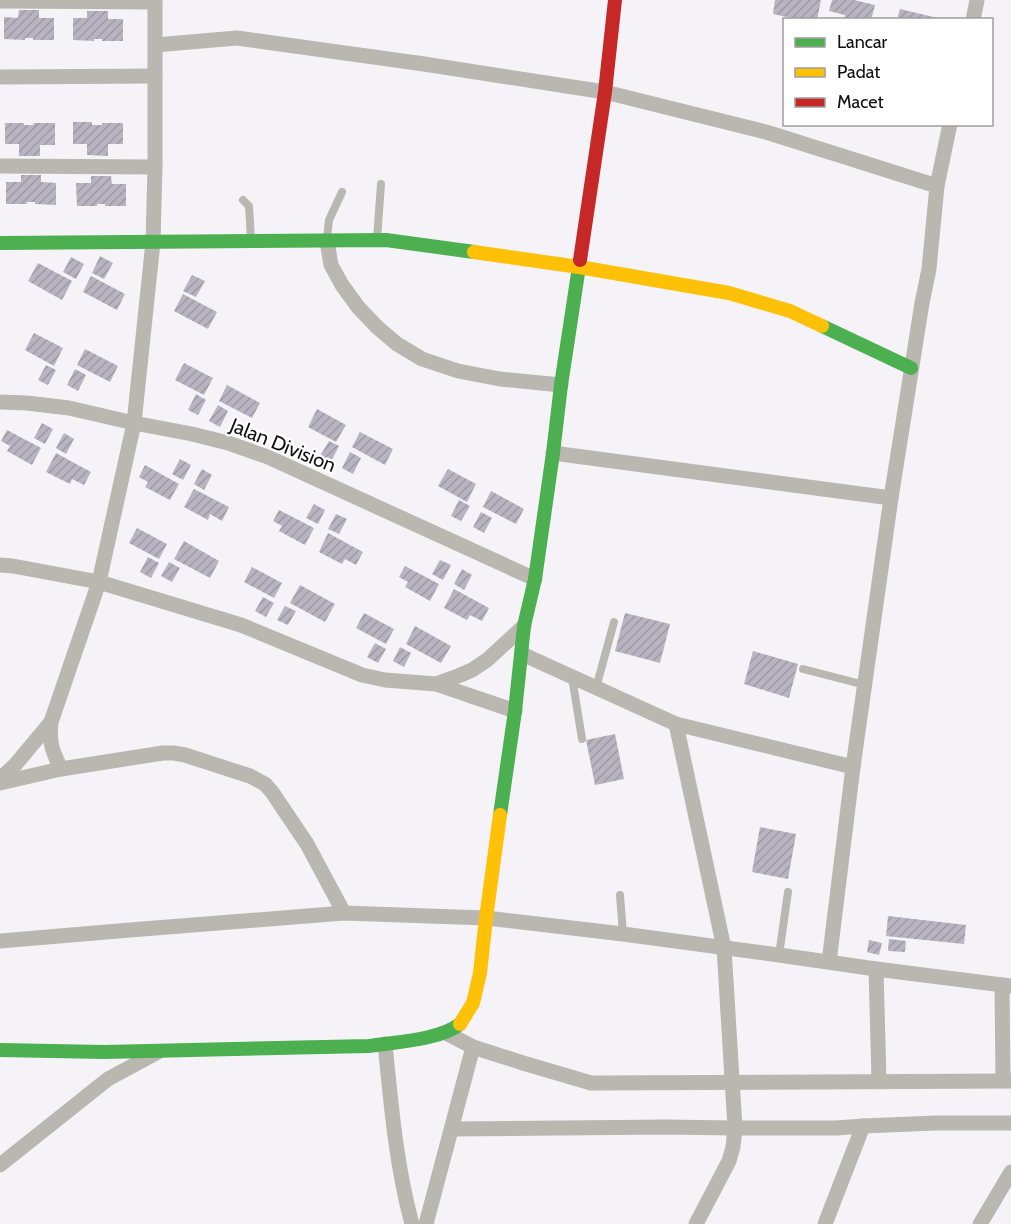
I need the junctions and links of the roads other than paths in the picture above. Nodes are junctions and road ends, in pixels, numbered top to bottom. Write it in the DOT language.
graph roads {
  1 [pos="615,0"];
  2 [pos="977,0"];
  3 [pos="0,1"];
  4 [pos="155,1"];
  5 [pos="973,18"];
  6 [pos="155,45"];
  7 [pos="155,76"];
  8 [pos="0,77"];
  9 [pos="605,92"];
  10 [pos="950,126"];
  11 [pos="0,166"];
  12 [pos="155,167"];
  13 [pos="381,184"];
  14 [pos="937,186"];
  15 [pos="342,192"];
  16 [pos="243,200"];
  17 [pos="377,240"];
  18 [pos="251,241"];
  19 [pos="327,241"];
  20 [pos="153,242"];
  21 [pos="0,243"];
  22 [pos="579,267"];
  23 [pos="911,368"];
  24 [pos="561,385"];
  25 [pos="0,402"];
  26 [pos="134,423"];
  27 [pos="553,453"];
  28 [pos="891,498"];
  29 [pos="0,565"];
  30 [pos="535,579"];
  31 [pos="99,582"];
  32 [pos="614,622"];
  33 [pos="524,626"];
  34 [pos="522,654"];
  35 [pos="803,669"];
  36 [pos="572,677"];
  37 [pos="436,684"];
  38 [pos="865,685"];
  39 [pos="596,688"];
  40 [pos="515,711"];
  41 [pos="51,722"];
  42 [pos="676,724"];
  43 [pos="582,739"];
  44 [pos="853,767"];
  45 [pos="62,769"];
  46 [pos="0,781"];
  47 [pos="788,892"];
  48 [pos="620,895"];
  49 [pos="344,913"];
  50 [pos="486,918"];
  51 [pos="623,934"];
  52 [pos="0,941"];
  53 [pos="724,948"];
  54 [pos="779,955"];
  55 [pos="829,962"];
  56 [pos="876,969"];
  57 [pos="1006,985"];
  58 [pos="446,1033"];
  59 [pos="385,1044"];
  60 [pos="473,1047"];
  61 [pos="0,1050"];
  62 [pos="162,1050"];
  63 [pos="104,1052"];
  64 [pos="108,1079"];
  65 [pos="733,1081"];
  66 [pos="879,1081"];
  67 [pos="1007,1081"];
  68 [pos="1011,1123"];
  69 [pos="863,1126"];
  70 [pos="452,1128"];
  71 [pos="735,1128"];
  72 [pos="0,1165"];
  73 [pos="1011,1172"];
  74 [pos="412,1224"];
  75 [pos="426,1224"];
  76 [pos="696,1224"];
  77 [pos="825,1224"];
  78 [pos="980,1224"];
  1 -- 9 [label="street"];
  2 -- 5 [label="street"];
  3 -- 4 [label="street"];
  4 -- 6 [label="street"];
  6 -- 7 [label="street"];
  6 -- 9 [label="street"];
  7 -- 8 [label="street"];
  7 -- 12 [label="street"];
  9 -- 14 [label="street"];
  9 -- 22 [label="street"];
  10 -- 14 [label="street"];
  11 -- 12 [label="street"];
  12 -- 20 [label="street"];
  13 -- 17 [label="lane"];
  14 -- 23 [label="street"];
  15 -- 19 [label="lane"];
  16 -- 18 [label="lane"];
  17 -- 19 [label="street"];
  17 -- 22 [label="street"];
  18 -- 19 [label="street"];
  18 -- 20 [label="street"];
  19 -- 24 [label="street"];
  20 -- 21 [label="street"];
  20 -- 26 [label="street"];
  22 -- 23 [label="street"];
  22 -- 24 [label="street"];
  23 -- 28 [label="street"];
  24 -- 27 [label="street"];
  25 -- 26 [label="street, Jalan Division"];
  26 -- 30 [label="street, Jalan Division"];
  26 -- 31 [label="street"];
  27 -- 28 [label="street"];
  27 -- 30 [label="street"];
  28 -- 38 [label="street"];
  29 -- 31 [label="street"];
  30 -- 33 [label="street"];
  31 -- 37 [label="street"];
  31 -- 41 [label="street"];
  32 -- 39 [label="lane"];
  33 -- 34 [label="street"];
  33 -- 37 [label="street"];
  34 -- 36 [label="street"];
  34 -- 40 [label="street"];
  35 -- 38 [label="lane"];
  36 -- 39 [label="street"];
  36 -- 43 [label="lane"];
  37 -- 40 [label="street"];
  38 -- 44 [label="street"];
  39 -- 42 [label="street"];
  40 -- 50 [label="street"];
  41 -- 45 [label="street"];
  41 -- 46 [label="street"];
  42 -- 44 [label="street"];
  42 -- 53 [label="street"];
  44 -- 55 [label="street"];
  45 -- 46 [label="street"];
  45 -- 49 [label="street"];
  47 -- 54 [label="lane"];
  48 -- 51 [label="lane"];
  49 -- 50 [label="street"];
  49 -- 52 [label="street"];
  50 -- 51 [label="street"];
  50 -- 58 [label="street"];
  51 -- 53 [label="street"];
  53 -- 54 [label="street"];
  53 -- 65 [label="street"];
  54 -- 55 [label="street"];
  55 -- 56 [label="street"];
  56 -- 57 [label="street"];
  56 -- 66 [label="street"];
  57 -- 67 [label="street"];
  58 -- 59 [label="street"];
  58 -- 60 [label="street"];
  59 -- 62 [label="street"];
  59 -- 74 [label="street"];
  60 -- 65 [label="street"];
  60 -- 70 [label="street"];
  61 -- 63 [label="street"];
  62 -- 63 [label="street"];
  62 -- 64 [label="street"];
  63 -- 64 [label="street"];
  64 -- 72 [label="street"];
  65 -- 66 [label="street"];
  65 -- 71 [label="street"];
  66 -- 67 [label="street"];
  68 -- 69 [label="street"];
  69 -- 71 [label="street"];
  69 -- 77 [label="street"];
  70 -- 71 [label="street"];
  70 -- 75 [label="street"];
  71 -- 76 [label="street"];
  73 -- 78 [label="street"];
}
